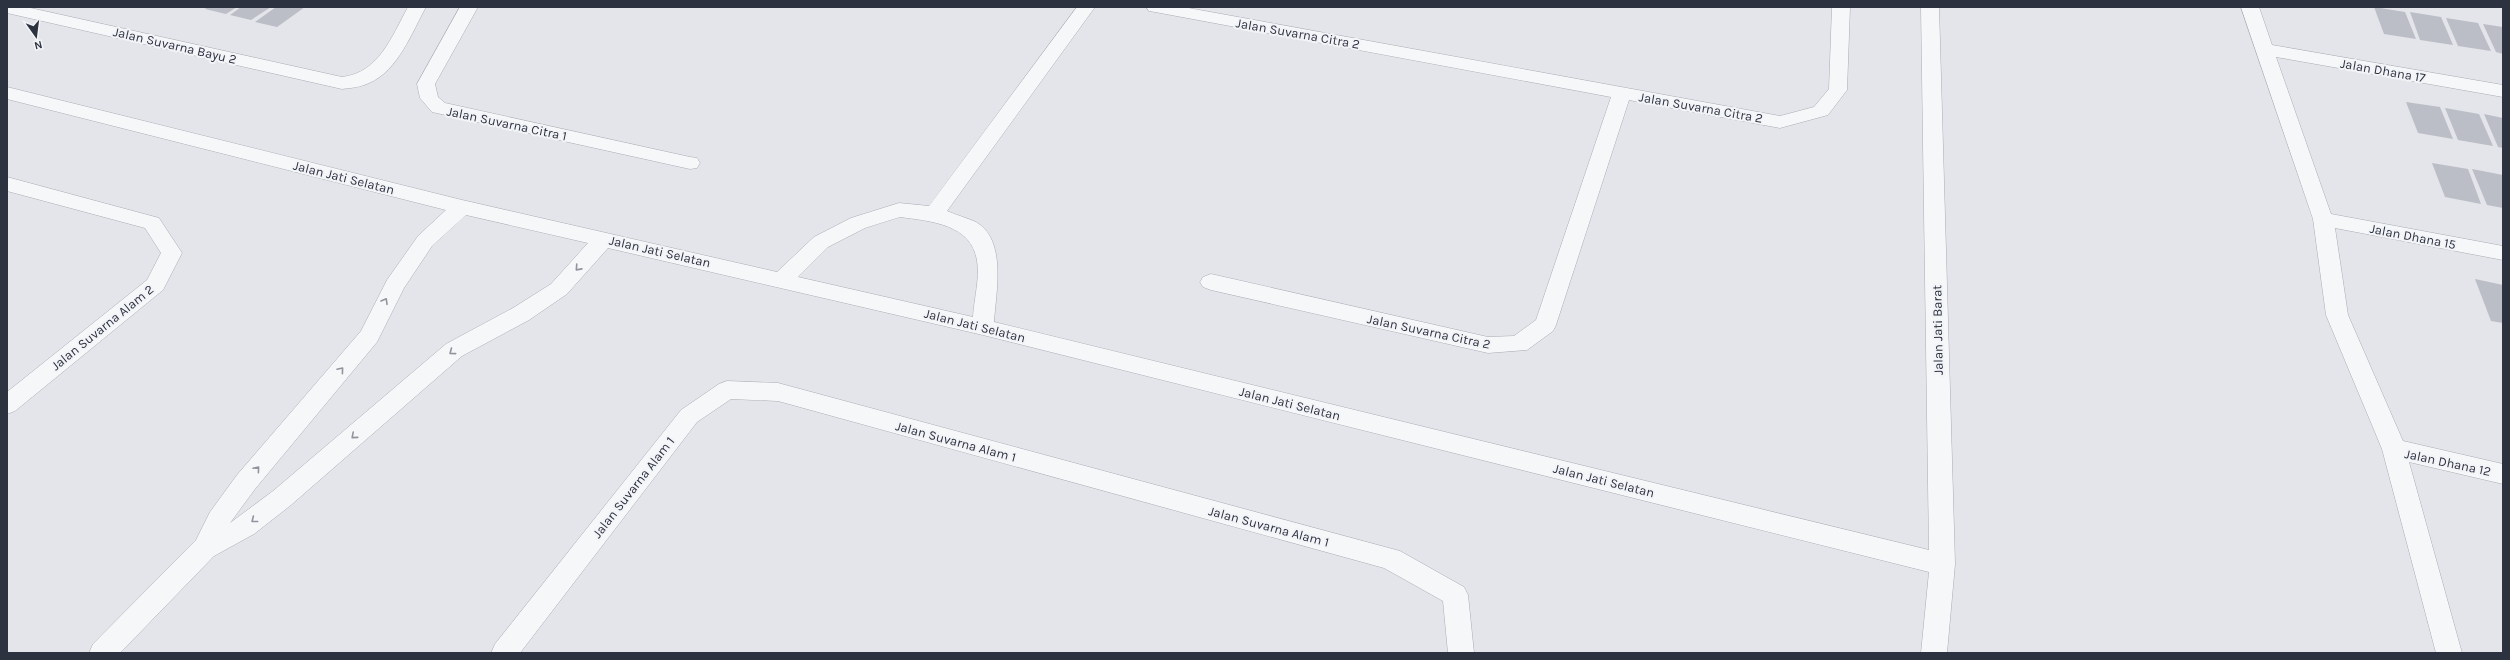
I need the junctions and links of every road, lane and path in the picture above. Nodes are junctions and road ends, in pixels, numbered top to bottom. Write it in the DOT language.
graph roads {
  1 [pos="417,7"];
  2 [pos="469,7"];
  3 [pos="1086,7"];
  4 [pos="1155,7"];
  5 [pos="1841,7"];
  6 [pos="1930,7"];
  7 [pos="2250,7"];
  8 [pos="7,8"];
  9 [pos="1189,10"];
  10 [pos="2263,49"];
  11 [pos="2503,91"];
  12 [pos="7,93"];
  13 [pos="1622,93"];
  14 [pos="690,163"];
  15 [pos="7,184"];
  16 [pos="462,207"];
  17 [pos="934,214"];
  18 [pos="2323,218"];
  19 [pos="604,239"];
  20 [pos="2503,253"];
  21 [pos="783,279"];
  22 [pos="1211,282"];
  23 [pos="983,327"];
  24 [pos="7,404"];
  25 [pos="2394,449"];
  26 [pos="2503,474"];
  27 [pos="205,548"];
  28 [pos="1942,564"];
  29 [pos="102,653"];
  30 [pos="504,653"];
  31 [pos="1461,653"];
  32 [pos="1934,653"];
  33 [pos="2448,653"];
  1 -- 8 [label="street, Jalan Suvarna Bayu 2"];
  2 -- 14 [label="street, Jalan Suvarna Citra 1"];
  3 -- 17 [label="street"];
  4 -- 9 [label="street, Jalan Suvarna Citra 2"];
  5 -- 13 [label="street, Jalan Suvarna Citra 2"];
  6 -- 28 [label="street, Jalan Jati Barat"];
  7 -- 10 [label="street"];
  9 -- 13 [label="street, Jalan Suvarna Citra 2"];
  10 -- 11 [label="street, Jalan Dhana 17"];
  10 -- 18 [label="street"];
  12 -- 16 [label="street, Jalan Jati Selatan"];
  13 -- 22 [label="street, Jalan Suvarna Citra 2"];
  15 -- 24 [label="street, Jalan Suvarna Alam 2"];
  16 -- 19 [label="street, Jalan Jati Selatan"];
  27 -- 16 [label="street, one-way"];
  17 -- 21 [label="street"];
  17 -- 23 [label="street"];
  18 -- 20 [label="street, Jalan Dhana 15"];
  18 -- 25 [label="street"];
  19 -- 21 [label="street, Jalan Jati Selatan"];
  19 -- 27 [label="street, one-way"];
  21 -- 23 [label="street, Jalan Jati Selatan"];
  23 -- 28 [label="street, Jalan Jati Selatan"];
  25 -- 26 [label="street, Jalan Dhana 12"];
  25 -- 33 [label="street"];
  27 -- 29 [label="street"];
  28 -- 32 [label="street, Jalan Jati Barat"];
  30 -- 31 [label="street, Jalan Suvarna Alam 1"];
}
